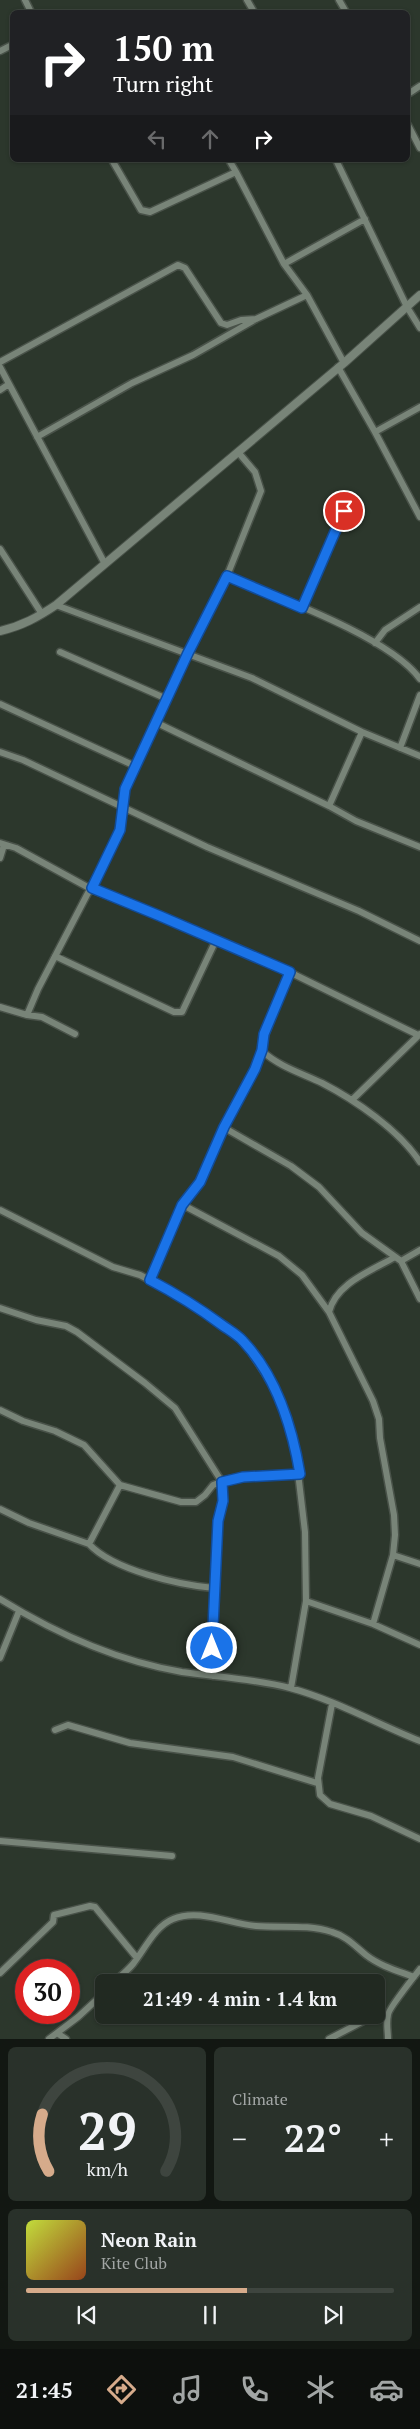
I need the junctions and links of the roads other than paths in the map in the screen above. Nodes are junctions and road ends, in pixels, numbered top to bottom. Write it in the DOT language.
graph roads {
  1 [pos="410,129"];
  2 [pos="420,148"];
  3 [pos="113,162"];
  4 [pos="230,162"];
  5 [pos="337,162"];
  6 [pos="236,172"];
  7 [pos="365,219"];
  8 [pos="284,264"];
  9 [pos="308,295"];
  10 [pos="420,295"];
  11 [pos="407,307"];
  12 [pos="256,319"];
  13 [pos="420,328"];
  14 [pos="0,362"];
  15 [pos="341,365"];
  16 [pos="0,367"];
  17 [pos="9,384"];
  18 [pos="0,390"];
  19 [pos="420,407"];
  20 [pos="375,432"];
  21 [pos="37,437"];
  22 [pos="238,452"];
  23 [pos="344,511"];
  24 [pos="420,517"];
  25 [pos="0,549"];
  26 [pos="105,564"];
  27 [pos="227,576"];
  28 [pos="56,605"];
  29 [pos="420,607"];
  30 [pos="302,608"];
  31 [pos="42,614"];
  32 [pos="2,631"];
  33 [pos="375,643"];
  34 [pos="60,652"];
  35 [pos="188,653"];
  36 [pos="420,679"];
  37 [pos="420,695"];
  38 [pos="167,699"];
  39 [pos="0,704"];
  40 [pos="156,722"];
  41 [pos="362,732"];
  42 [pos="400,748"];
  43 [pos="0,752"];
  44 [pos="420,756"];
  45 [pos="136,766"];
  46 [pos="123,806"];
  47 [pos="329,806"];
  48 [pos="2,844"];
  49 [pos="420,847"];
  50 [pos="0,858"];
  51 [pos="92,888"];
  52 [pos="216,940"];
  53 [pos="420,941"];
  54 [pos="55,956"];
  55 [pos="290,972"];
  56 [pos="0,1007"];
  57 [pos="27,1015"];
  58 [pos="75,1034"];
  59 [pos="419,1034"];
  60 [pos="262,1050"];
  61 [pos="352,1100"];
  62 [pos="224,1127"];
  63 [pos="418,1152"];
  64 [pos="420,1162"];
  65 [pos="182,1205"];
  66 [pos="0,1210"];
  67 [pos="420,1250"];
  68 [pos="398,1259"];
  69 [pos="150,1280"];
  70 [pos="420,1299"];
  71 [pos="0,1308"];
  72 [pos="329,1312"];
  73 [pos="0,1410"];
  74 [pos="300,1474"];
  75 [pos="222,1482"];
  76 [pos="120,1485"];
  77 [pos="0,1509"];
  78 [pos="88,1544"];
  79 [pos="392,1555"];
  80 [pos="420,1564"];
  81 [pos="214,1588"];
  82 [pos="0,1599"];
  83 [pos="306,1601"];
  84 [pos="19,1611"];
  85 [pos="373,1624"];
  86 [pos="420,1645"];
  87 [pos="0,1658"];
  88 [pos="214,1676"];
  89 [pos="291,1688"];
  90 [pos="332,1704"];
  91 [pos="55,1730"];
  92 [pos="420,1741"];
  93 [pos="318,1783"];
  94 [pos="420,1839"];
  95 [pos="0,1841"];
  96 [pos="172,1856"];
  97 [pos="137,1958"];
  98 [pos="420,1969"];
  99 [pos="0,1973"];
  100 [pos="122,1974"];
  101 [pos="414,1977"];
  102 [pos="95,2000"];
  103 [pos="389,2010"];
  104 [pos="385,2012"];
  105 [pos="358,2024"];
  106 [pos="57,2033"];
  107 [pos="49,2039"];
  108 [pos="66,2039"];
  109 [pos="329,2039"];
  110 [pos="388,2039"];
  1 -- 2 [label="street"];
  3 -- 6 [label="street"];
  4 -- 6 [label="street"];
  5 -- 7 [label="street"];
  6 -- 8 [label="street"];
  7 -- 8 [label="street"];
  7 -- 11 [label="street"];
  8 -- 9 [label="street"];
  9 -- 12 [label="street"];
  9 -- 15 [label="street"];
  10 -- 11 [label="street"];
  11 -- 13 [label="street"];
  11 -- 15 [label="street"];
  12 -- 14 [label="street"];
  12 -- 21 [label="street"];
  15 -- 20 [label="street"];
  15 -- 22 [label="street"];
  16 -- 17 [label="street"];
  17 -- 18 [label="street"];
  17 -- 21 [label="street"];
  19 -- 20 [label="street"];
  20 -- 24 [label="street"];
  21 -- 26 [label="street"];
  22 -- 26 [label="street"];
  22 -- 27 [label="street"];
  23 -- 30 [label="street"];
  25 -- 31 [label="street"];
  26 -- 28 [label="street"];
  27 -- 30 [label="street"];
  27 -- 35 [label="street"];
  28 -- 31 [label="street"];
  28 -- 35 [label="street"];
  29 -- 33 [label="street"];
  30 -- 33 [label="street"];
  31 -- 32 [label="street"];
  33 -- 36 [label="street"];
  34 -- 38 [label="street"];
  35 -- 38 [label="street"];
  35 -- 41 [label="street"];
  37 -- 42 [label="street"];
  38 -- 40 [label="street"];
  39 -- 45 [label="street"];
  40 -- 45 [label="street"];
  40 -- 47 [label="street"];
  41 -- 42 [label="street"];
  41 -- 47 [label="street"];
  42 -- 44 [label="street"];
  43 -- 46 [label="street"];
  45 -- 46 [label="street"];
  46 -- 51 [label="street"];
  46 -- 53 [label="street"];
  47 -- 49 [label="street"];
  48 -- 50 [label="street"];
  48 -- 51 [label="street"];
  51 -- 52 [label="street"];
  51 -- 54 [label="street"];
  52 -- 54 [label="street"];
  52 -- 55 [label="street"];
  54 -- 57 [label="street"];
  55 -- 59 [label="street"];
  55 -- 60 [label="street"];
  56 -- 57 [label="street"];
  57 -- 58 [label="street"];
  59 -- 61 [label="street"];
  60 -- 61 [label="street"];
  60 -- 62 [label="street"];
  61 -- 63 [label="street"];
  62 -- 65 [label="street"];
  62 -- 68 [label="street"];
  63 -- 64 [label="street"];
  65 -- 69 [label="street"];
  65 -- 72 [label="street"];
  66 -- 69 [label="street"];
  67 -- 68 [label="street"];
  68 -- 70 [label="street"];
  68 -- 72 [label="street"];
  69 -- 74 [label="street"];
  71 -- 75 [label="street"];
  72 -- 79 [label="street"];
  73 -- 76 [label="street"];
  74 -- 75 [label="street"];
  74 -- 83 [label="street"];
  75 -- 76 [label="street"];
  75 -- 81 [label="street"];
  76 -- 78 [label="street"];
  77 -- 78 [label="street"];
  78 -- 81 [label="street"];
  79 -- 80 [label="street"];
  79 -- 85 [label="street"];
  81 -- 88 [label="street"];
  82 -- 84 [label="street"];
  83 -- 85 [label="street"];
  83 -- 89 [label="street"];
  84 -- 87 [label="street"];
  84 -- 88 [label="street"];
  85 -- 86 [label="street"];
  88 -- 89 [label="street"];
  89 -- 90 [label="street"];
  90 -- 92 [label="street"];
  90 -- 93 [label="street"];
  91 -- 93 [label="street"];
  93 -- 94 [label="street"];
  95 -- 96 [label="street"];
  97 -- 99 [label="street"];
  97 -- 100 [label="street"];
  97 -- 101 [label="street"];
  98 -- 101 [label="street"];
  101 -- 103 [label="street"];
  102 -- 106 [label="street"];
  103 -- 104 [label="street"];
  103 -- 110 [label="street"];
  105 -- 109 [label="street"];
  106 -- 107 [label="street"];
  106 -- 108 [label="street"];
}
